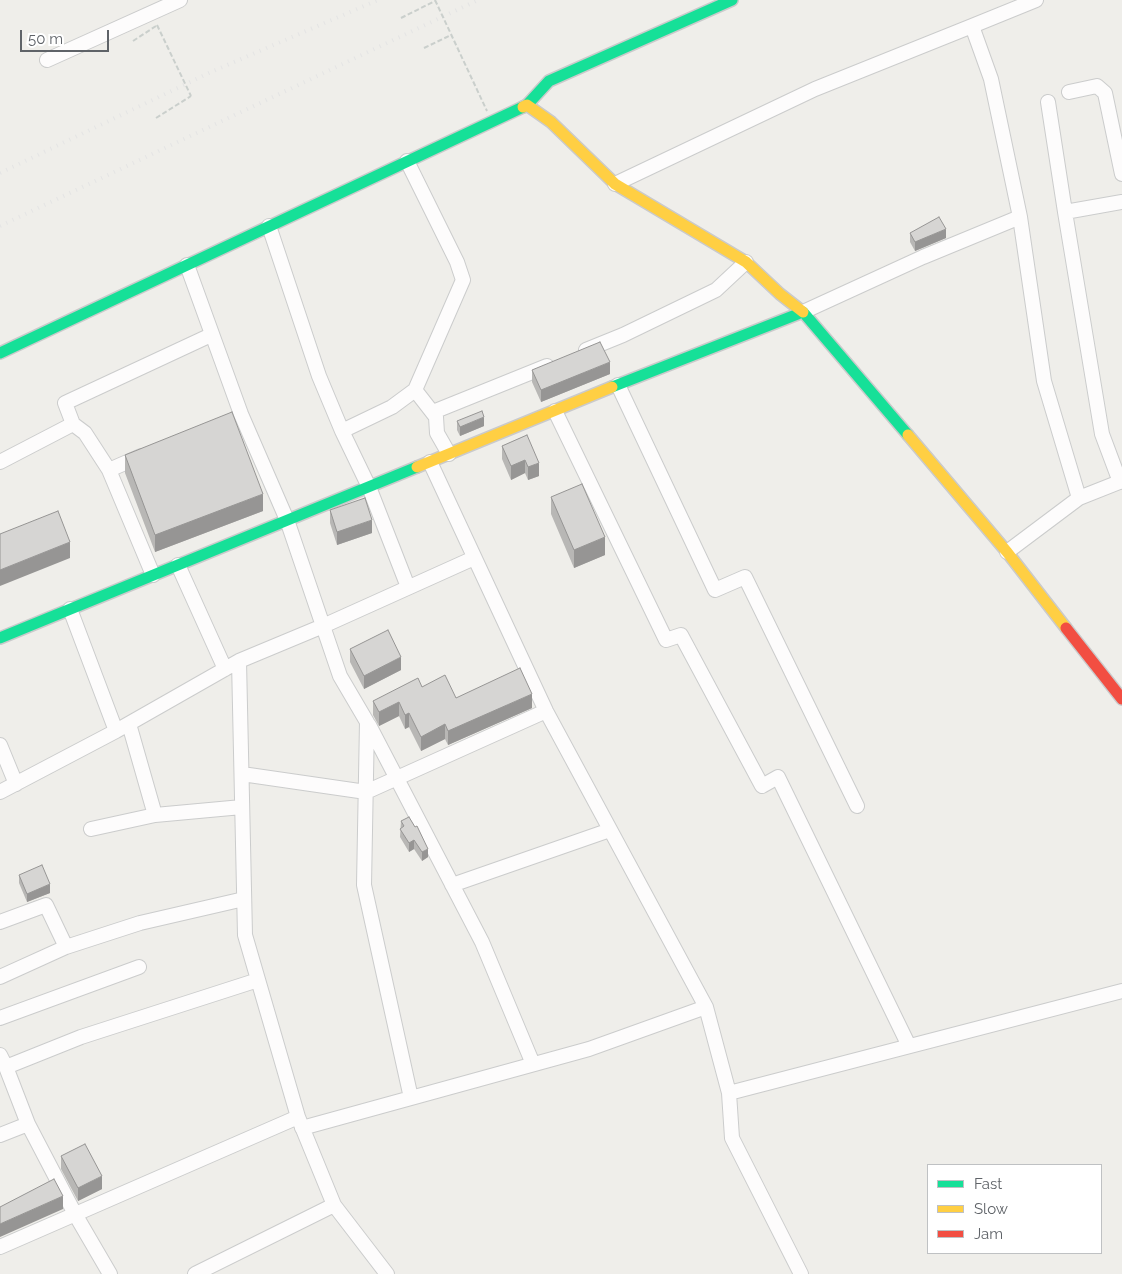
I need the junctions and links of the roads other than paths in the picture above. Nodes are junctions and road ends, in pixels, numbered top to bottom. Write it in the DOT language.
graph roads {
  1 [pos="180,0"];
  2 [pos="732,0"];
  3 [pos="1036,0"];
  4 [pos="972,26"];
  5 [pos="47,60"];
  6 [pos="1069,92"];
  7 [pos="1048,102"];
  8 [pos="527,105"];
  9 [pos="407,162"];
  10 [pos="1122,174"];
  11 [pos="614,184"];
  12 [pos="1122,202"];
  13 [pos="1065,212"];
  14 [pos="1020,217"];
  15 [pos="269,226"];
  16 [pos="746,262"];
  17 [pos="186,265"];
  18 [pos="803,312"];
  19 [pos="211,335"];
  20 [pos="0,353"];
  21 [pos="618,385"];
  22 [pos="415,390"];
  23 [pos="555,411"];
  24 [pos="433,412"];
  25 [pos="73,424"];
  26 [pos="342,431"];
  27 [pos="153,451"];
  28 [pos="449,454"];
  29 [pos="0,462"];
  30 [pos="430,462"];
  31 [pos="109,470"];
  32 [pos="1121,481"];
  33 [pos="369,487"];
  34 [pos="1079,498"];
  35 [pos="287,520"];
  36 [pos="1007,552"];
  37 [pos="474,558"];
  38 [pos="178,565"];
  39 [pos="154,575"];
  40 [pos="408,587"];
  41 [pos="70,609"];
  42 [pos="323,626"];
  43 [pos="0,638"];
  44 [pos="239,661"];
  45 [pos="225,669"];
  46 [pos="1122,699"];
  47 [pos="546,711"];
  48 [pos="367,722"];
  49 [pos="129,724"];
  50 [pos="116,731"];
  51 [pos="0,745"];
  52 [pos="242,774"];
  53 [pos="397,779"];
  54 [pos="16,784"];
  55 [pos="0,792"];
  56 [pos="366,792"];
  57 [pos="857,806"];
  58 [pos="242,807"];
  59 [pos="155,815"];
  60 [pos="91,829"];
  61 [pos="610,830"];
  62 [pos="452,885"];
  63 [pos="244,899"];
  64 [pos="0,922"];
  65 [pos="66,948"];
  66 [pos="139,968"];
  67 [pos="0,977"];
  68 [pos="258,980"];
  69 [pos="1122,991"];
  70 [pos="706,1007"];
  71 [pos="0,1018"];
  72 [pos="909,1046"];
  73 [pos="3,1061"];
  74 [pos="533,1064"];
  75 [pos="728,1093"];
  76 [pos="411,1098"];
  77 [pos="300,1123"];
  78 [pos="28,1124"];
  79 [pos="0,1135"];
  80 [pos="334,1205"];
  81 [pos="75,1214"];
  82 [pos="0,1247"];
  83 [pos="110,1274"];
  84 [pos="194,1274"];
  85 [pos="387,1274"];
  86 [pos="801,1274"];
  1 -- 5 [label="street"];
  2 -- 8 [label="main road"];
  3 -- 4 [label="street"];
  4 -- 11 [label="street"];
  4 -- 14 [label="street"];
  6 -- 10 [label="street"];
  7 -- 13 [label="street"];
  8 -- 9 [label="main road"];
  8 -- 11 [label="main road"];
  9 -- 15 [label="main road"];
  9 -- 22 [label="street"];
  11 -- 16 [label="main road"];
  12 -- 13 [label="street"];
  13 -- 32 [label="street"];
  14 -- 18 [label="street"];
  14 -- 34 [label="street"];
  15 -- 17 [label="main road"];
  15 -- 26 [label="street"];
  16 -- 18 [label="main road"];
  16 -- 24 [label="street"];
  17 -- 19 [label="street"];
  17 -- 20 [label="main road"];
  18 -- 21 [label="main road"];
  18 -- 36 [label="main road"];
  19 -- 25 [label="street"];
  19 -- 35 [label="street"];
  21 -- 23 [label="main road"];
  21 -- 57 [label="street"];
  22 -- 24 [label="street"];
  22 -- 26 [label="street"];
  23 -- 28 [label="main road"];
  23 -- 72 [label="street"];
  24 -- 28 [label="street"];
  25 -- 29 [label="street"];
  25 -- 31 [label="street"];
  26 -- 33 [label="street"];
  27 -- 31 [label="street"];
  28 -- 30 [label="main road"];
  30 -- 33 [label="main road"];
  30 -- 37 [label="street"];
  31 -- 39 [label="street"];
  32 -- 34 [label="street"];
  33 -- 35 [label="main road"];
  33 -- 40 [label="street"];
  34 -- 36 [label="street"];
  35 -- 38 [label="main road"];
  35 -- 42 [label="street"];
  36 -- 46 [label="main road"];
  37 -- 40 [label="street"];
  37 -- 47 [label="street"];
  38 -- 39 [label="main road"];
  38 -- 45 [label="street"];
  39 -- 41 [label="main road"];
  40 -- 42 [label="street"];
  41 -- 43 [label="main road"];
  41 -- 50 [label="street"];
  42 -- 44 [label="street"];
  42 -- 48 [label="street"];
  44 -- 45 [label="street"];
  44 -- 52 [label="street"];
  45 -- 49 [label="street"];
  47 -- 53 [label="street"];
  47 -- 61 [label="street"];
  48 -- 53 [label="street"];
  48 -- 56 [label="street"];
  49 -- 50 [label="street"];
  49 -- 59 [label="street"];
  50 -- 54 [label="street"];
  51 -- 54 [label="street"];
  52 -- 56 [label="street"];
  52 -- 58 [label="street"];
  53 -- 56 [label="street"];
  53 -- 62 [label="street"];
  54 -- 55 [label="street"];
  56 -- 76 [label="street"];
  58 -- 59 [label="street"];
  58 -- 63 [label="street"];
  59 -- 60 [label="street"];
  61 -- 62 [label="street"];
  61 -- 70 [label="street"];
  62 -- 74 [label="street"];
  63 -- 65 [label="street"];
  63 -- 68 [label="street"];
  64 -- 65 [label="street"];
  65 -- 67 [label="street"];
  66 -- 71 [label="street"];
  68 -- 73 [label="street"];
  68 -- 77 [label="street"];
  69 -- 72 [label="street"];
  70 -- 74 [label="street"];
  70 -- 75 [label="street"];
  72 -- 75 [label="street"];
  73 -- 78 [label="street"];
  74 -- 76 [label="street"];
  75 -- 86 [label="street"];
  76 -- 77 [label="street"];
  77 -- 80 [label="street"];
  77 -- 81 [label="street"];
  78 -- 79 [label="street"];
  78 -- 81 [label="street"];
  80 -- 84 [label="street"];
  80 -- 85 [label="street"];
  81 -- 82 [label="street"];
  81 -- 83 [label="street"];
}
